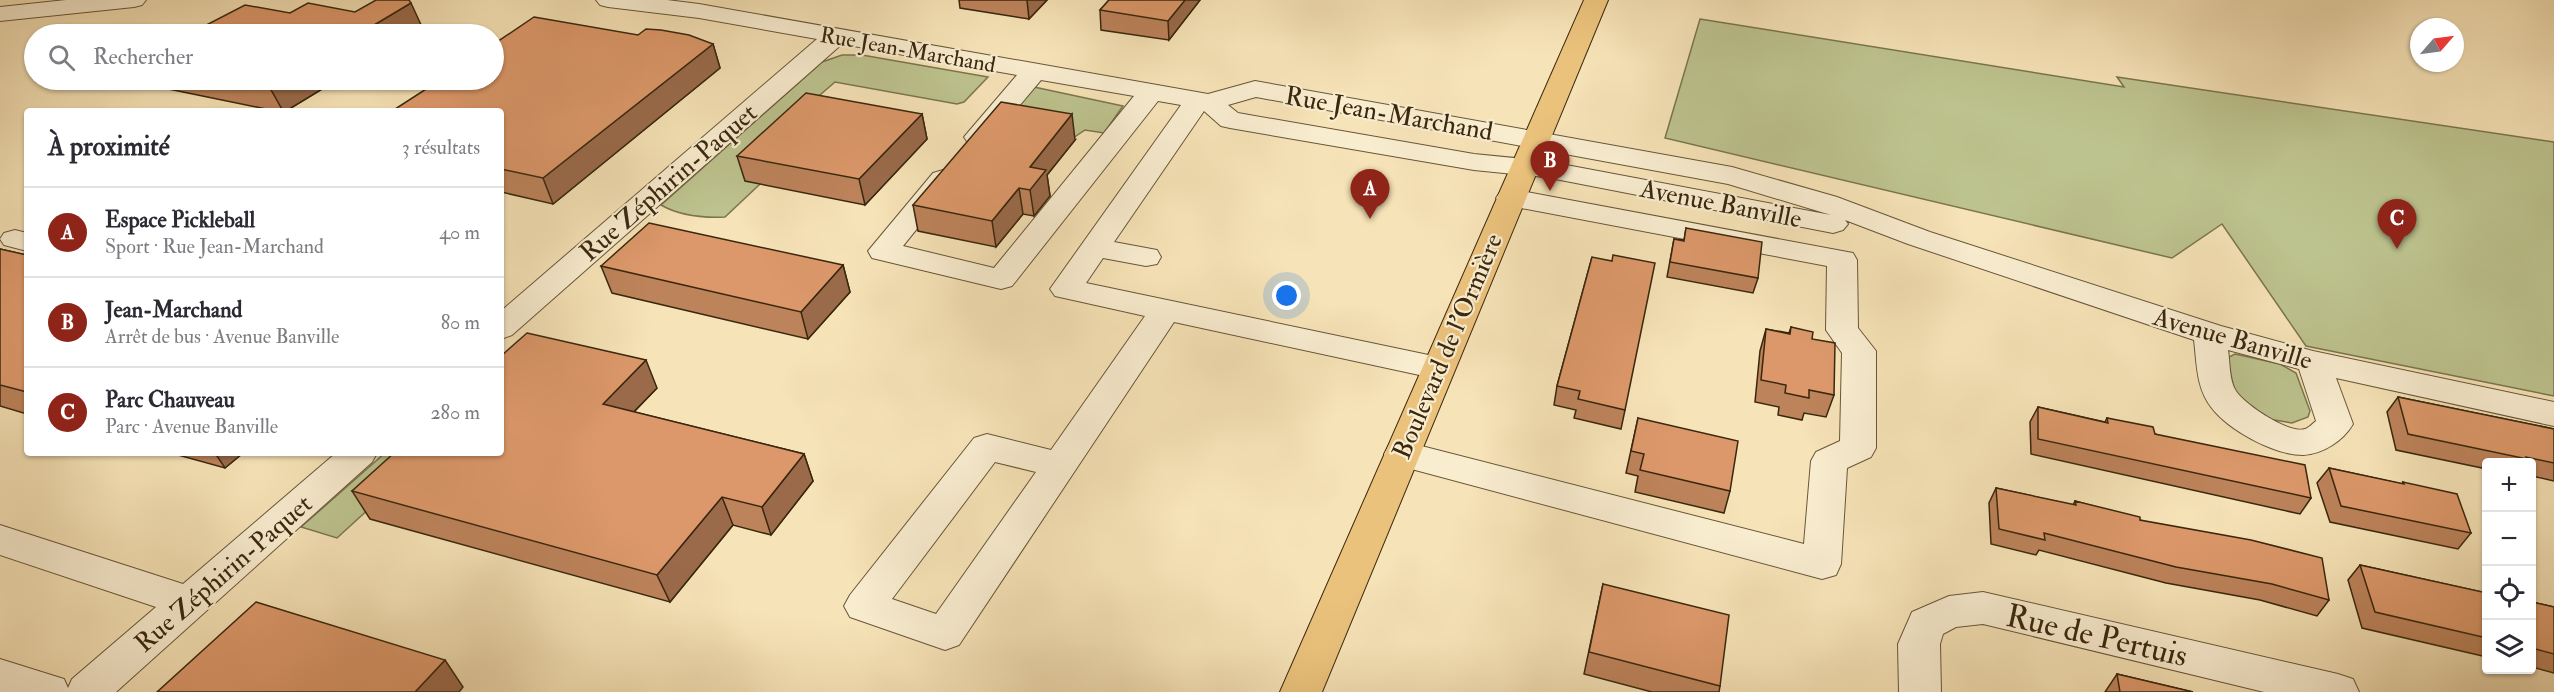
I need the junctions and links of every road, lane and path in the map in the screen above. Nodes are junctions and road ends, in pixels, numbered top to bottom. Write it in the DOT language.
graph roads {
  1 [pos="134,0"];
  2 [pos="608,0"];
  3 [pos="1596,0"];
  4 [pos="0,14"];
  5 [pos="836,36"];
  6 [pos="1034,72"];
  7 [pos="1151,93"];
  8 [pos="1204,101"];
  9 [pos="1530,152"];
  10 [pos="1510,198"];
  11 [pos="1096,248"];
  12 [pos="1146,257"];
  13 [pos="1166,310"];
  14 [pos="504,325"];
  15 [pos="2210,334"];
  16 [pos="2313,362"];
  17 [pos="1438,368"];
  18 [pos="2554,414"];
  19 [pos="1402,454"];
  20 [pos="355,456"];
  21 [pos="1060,465"];
  22 [pos="0,540"];
  23 [pos="189,602"];
  24 [pos="0,677"];
  25 [pos="49,692"];
  26 [pos="87,692"];
  27 [pos="1301,692"];
  28 [pos="1920,692"];
  29 [pos="2338,692"];
  1 -- 4 [label="street"];
  2 -- 5 [label="street, Rue Jean-Marchand"];
  3 -- 9 [label="main road, Boulevard de l'Ormière"];
  5 -- 6 [label="street, Rue Jean-Marchand"];
  5 -- 14 [label="street, Rue Zéphirin-Paquet"];
  6 -- 7 [label="street, Rue Jean-Marchand"];
  6 -- 7 [label="street"];
  7 -- 8 [label="street, Rue Jean-Marchand"];
  8 -- 9 [label="street, Rue Jean-Marchand"];
  8 -- 11 [label="street"];
  9 -- 10 [label="main road, Boulevard de l'Ormière"];
  9 -- 15 [label="street, Avenue Banville"];
  10 -- 17 [label="main road, Boulevard de l'Ormière"];
  10 -- 19 [label="street"];
  11 -- 12 [label="street"];
  11 -- 13 [label="street"];
  13 -- 17 [label="street"];
  13 -- 21 [label="street"];
  15 -- 16 [label="street, Avenue Banville"];
  15 -- 16 [label="street"];
  16 -- 18 [label="street, Avenue Banville"];
  17 -- 19 [label="main road, Boulevard de l'Ormière"];
  19 -- 27 [label="main road, Boulevard de l'Ormière"];
  20 -- 23 [label="street, Rue Zéphirin-Paquet"];
  21 -- 21 [label="street"];
  22 -- 23 [label="street"];
  23 -- 26 [label="street, Rue Zéphirin-Paquet"];
  24 -- 25 [label="street"];
  28 -- 29 [label="street, Rue de Pertuis"];
}
